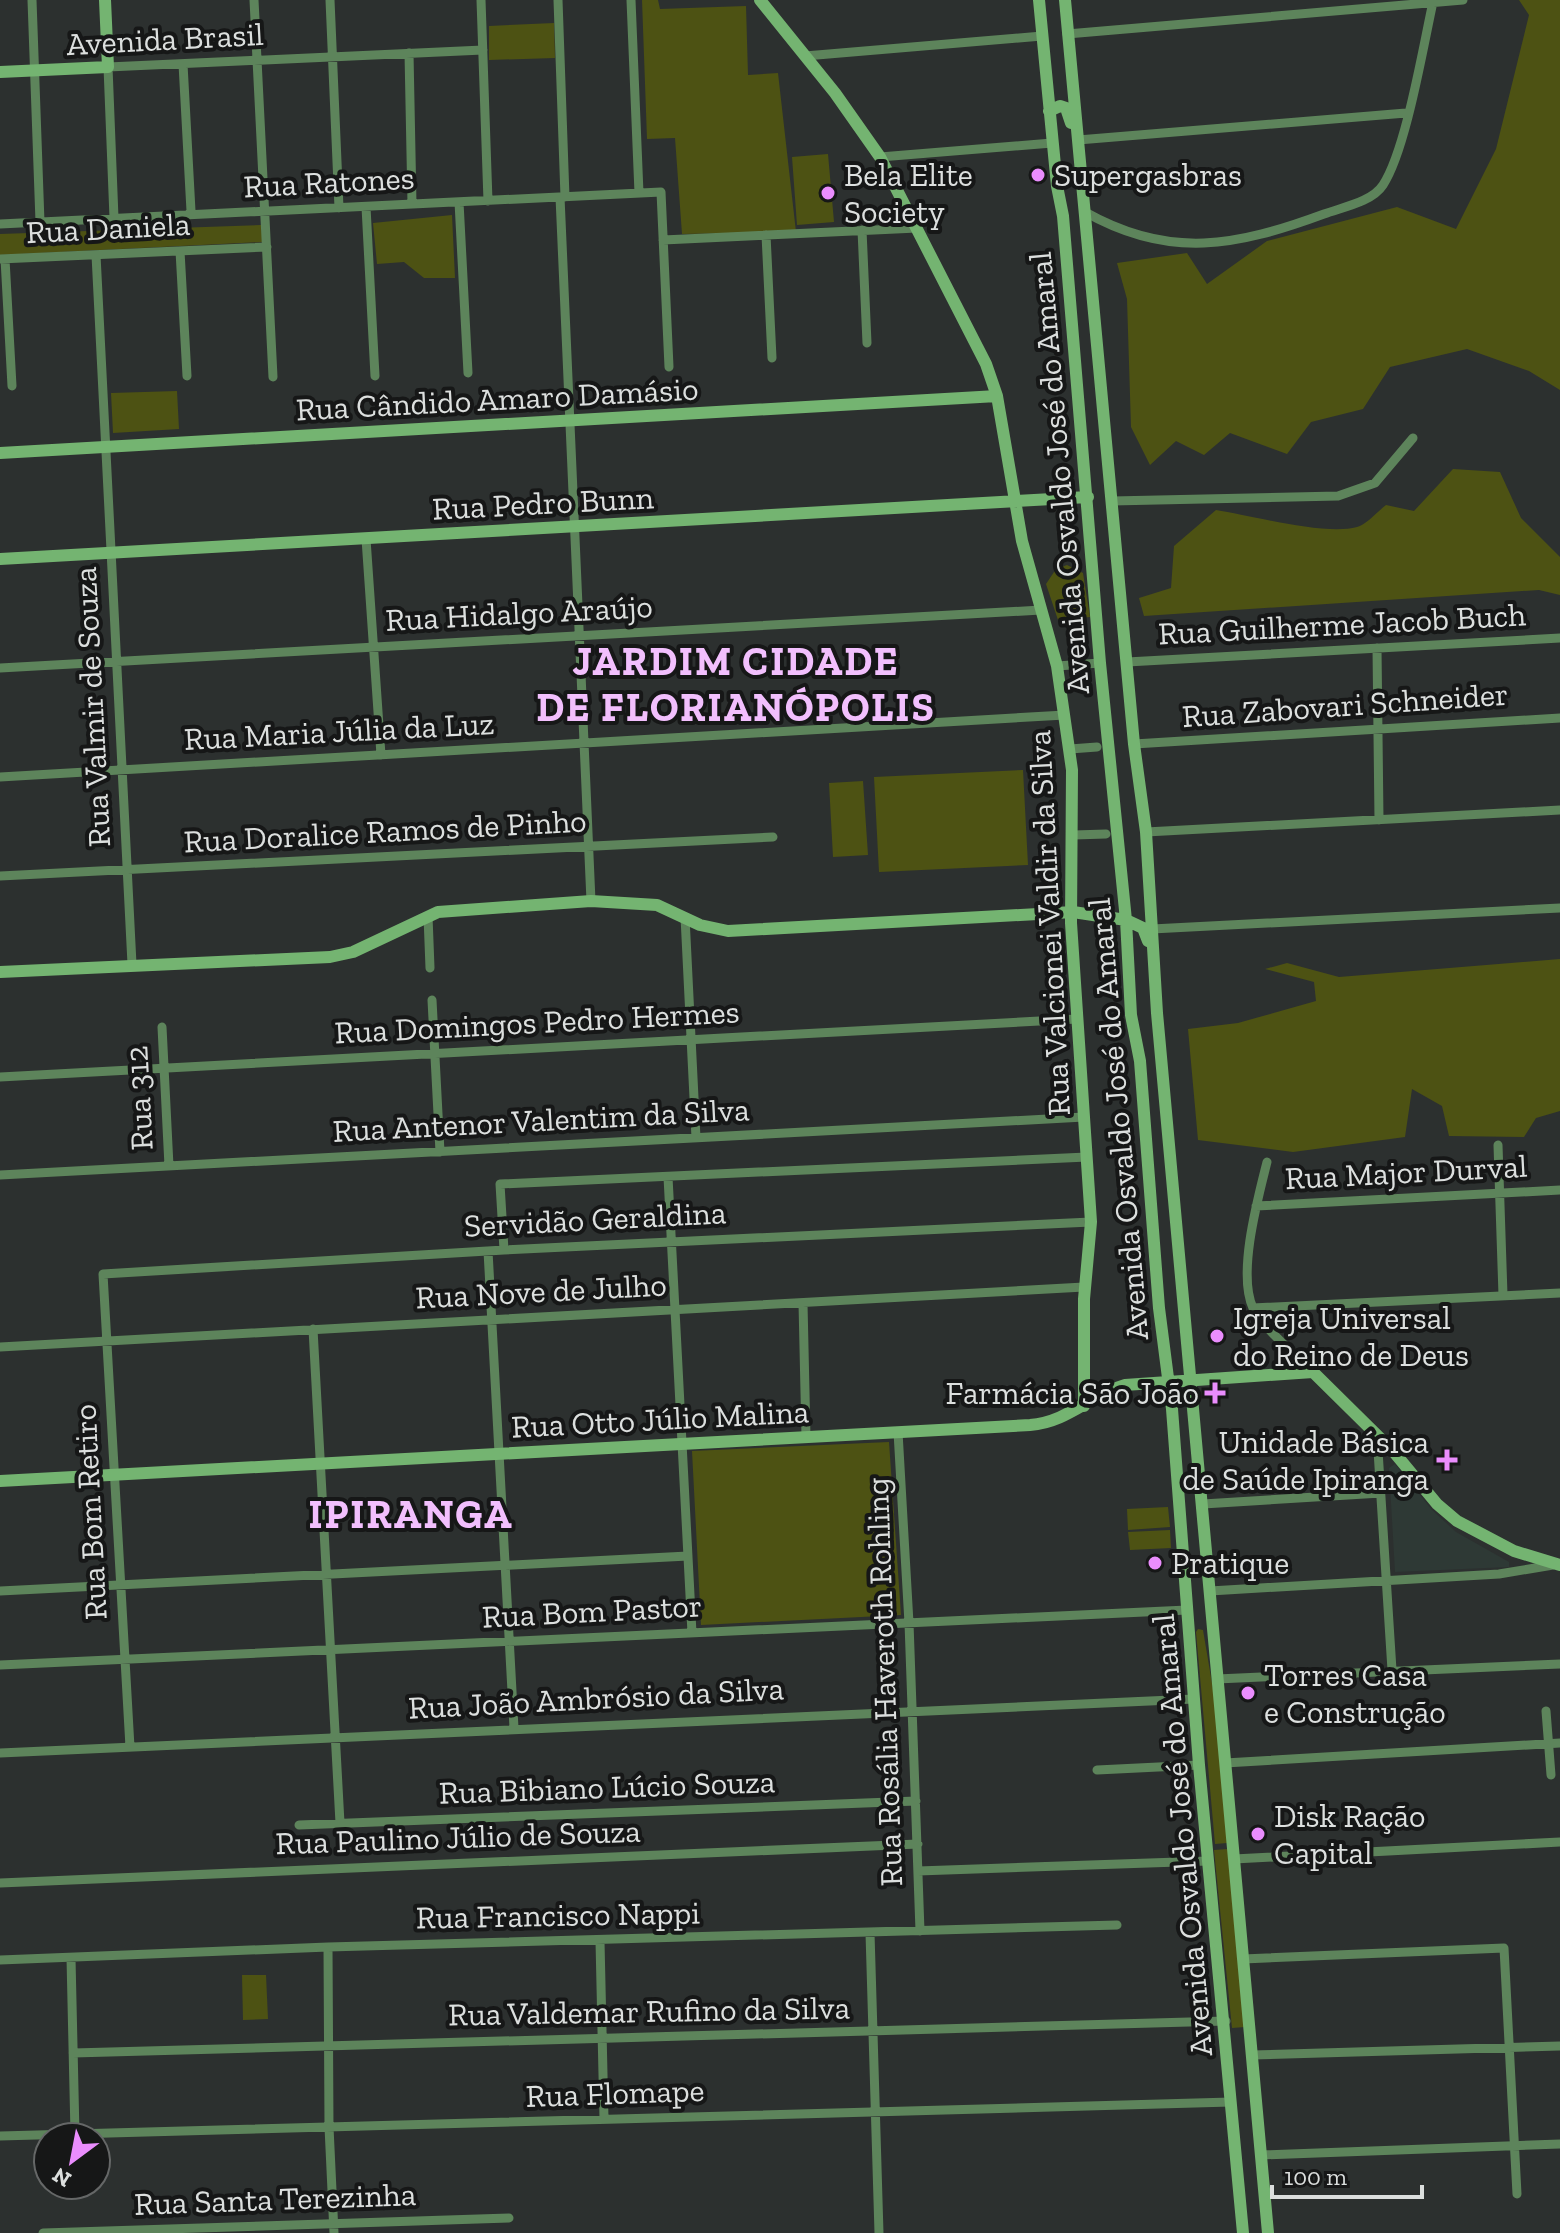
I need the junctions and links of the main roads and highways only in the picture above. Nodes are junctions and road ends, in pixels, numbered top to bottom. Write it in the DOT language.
graph roads {
  1 [pos="105,0"];
  2 [pos="760,0"];
  3 [pos="1039,0"];
  4 [pos="1065,0"];
  5 [pos="0,72"];
  6 [pos="1049,111"];
  7 [pos="1080,165"];
  8 [pos="1063,216"];
  9 [pos="1093,278"];
  10 [pos="997,396"];
  11 [pos="0,453"];
  12 [pos="1088,497"];
  13 [pos="1015,502"];
  14 [pos="0,559"];
  15 [pos="1114,793"];
  16 [pos="1146,832"];
  17 [pos="1073,912"];
  18 [pos="1126,920"];
  19 [pos="1154,962"];
  20 [pos="0,972"];
  21 [pos="1140,1061"];
  22 [pos="1166,1109"];
  23 [pos="1191,1379"];
  24 [pos="1169,1381"];
  25 [pos="1084,1406"];
  26 [pos="0,1481"];
  27 [pos="1557,1565"];
  28 [pos="1187,1610"];
  29 [pos="1217,1679"];
  30 [pos="1240,2197"];
  31 [pos="1264,2200"];
  32 [pos="1243,2233"];
  33 [pos="1268,2233"];
  1 -- 5 [label="main road, Avenida Brasil"];
  2 -- 10 [label="main road, Rua Valcionei Valdir da Silva"];
  3 -- 6 [label="main road, Avenida Osvaldo José do Amaral"];
  4 -- 7 [label="main road, Avenida Osvaldo José do Amaral"];
  6 -- 7 [label="main road"];
  6 -- 8 [label="main road, Avenida Osvaldo José do Amaral"];
  7 -- 9 [label="main road, Avenida Osvaldo José do Amaral"];
  8 -- 9 [label="main road"];
  8 -- 12 [label="main road, Avenida Osvaldo José do Amaral"];
  9 -- 16 [label="main road, Avenida Osvaldo José do Amaral"];
  10 -- 11 [label="main road, Rua Cândido Amaro Damásio"];
  10 -- 13 [label="main road, Rua Valcionei Valdir da Silva"];
  12 -- 13 [label="main road, Rua Pedro Bunn"];
  12 -- 15 [label="main road, Avenida Osvaldo José do Amaral"];
  13 -- 14 [label="main road, Rua Pedro Bunn"];
  13 -- 17 [label="main road, Rua Valcionei Valdir da Silva"];
  15 -- 16 [label="main road"];
  15 -- 18 [label="main road, Avenida Osvaldo José do Amaral"];
  16 -- 19 [label="main road, Avenida Osvaldo José do Amaral"];
  17 -- 18 [label="main road"];
  17 -- 20 [label="main road"];
  17 -- 25 [label="main road, Rua Valcionei Valdir da Silva"];
  18 -- 19 [label="main road"];
  18 -- 21 [label="main road, Avenida Osvaldo José do Amaral"];
  19 -- 22 [label="main road, Avenida Osvaldo José do Amaral"];
  21 -- 22 [label="main road"];
  21 -- 24 [label="main road, Avenida Osvaldo José do Amaral"];
  22 -- 23 [label="main road, Avenida Osvaldo José do Amaral"];
  23 -- 24 [label="main road, Rua Otto Júlio Malina"];
  23 -- 27 [label="main road, Rua Otto Júlio Malina"];
  23 -- 29 [label="main road, Avenida Osvaldo José do Amaral"];
  24 -- 25 [label="main road, Rua Otto Júlio Malina"];
  24 -- 28 [label="main road, Avenida Osvaldo José do Amaral"];
  25 -- 26 [label="main road, Rua Otto Júlio Malina"];
  28 -- 29 [label="main road"];
  28 -- 30 [label="main road, Avenida Osvaldo José do Amaral"];
  29 -- 31 [label="main road, Avenida Osvaldo José do Amaral"];
  30 -- 31 [label="main road"];
  30 -- 32 [label="main road, Avenida Osvaldo José do Amaral"];
  31 -- 33 [label="main road, Avenida Osvaldo José do Amaral"];
}
